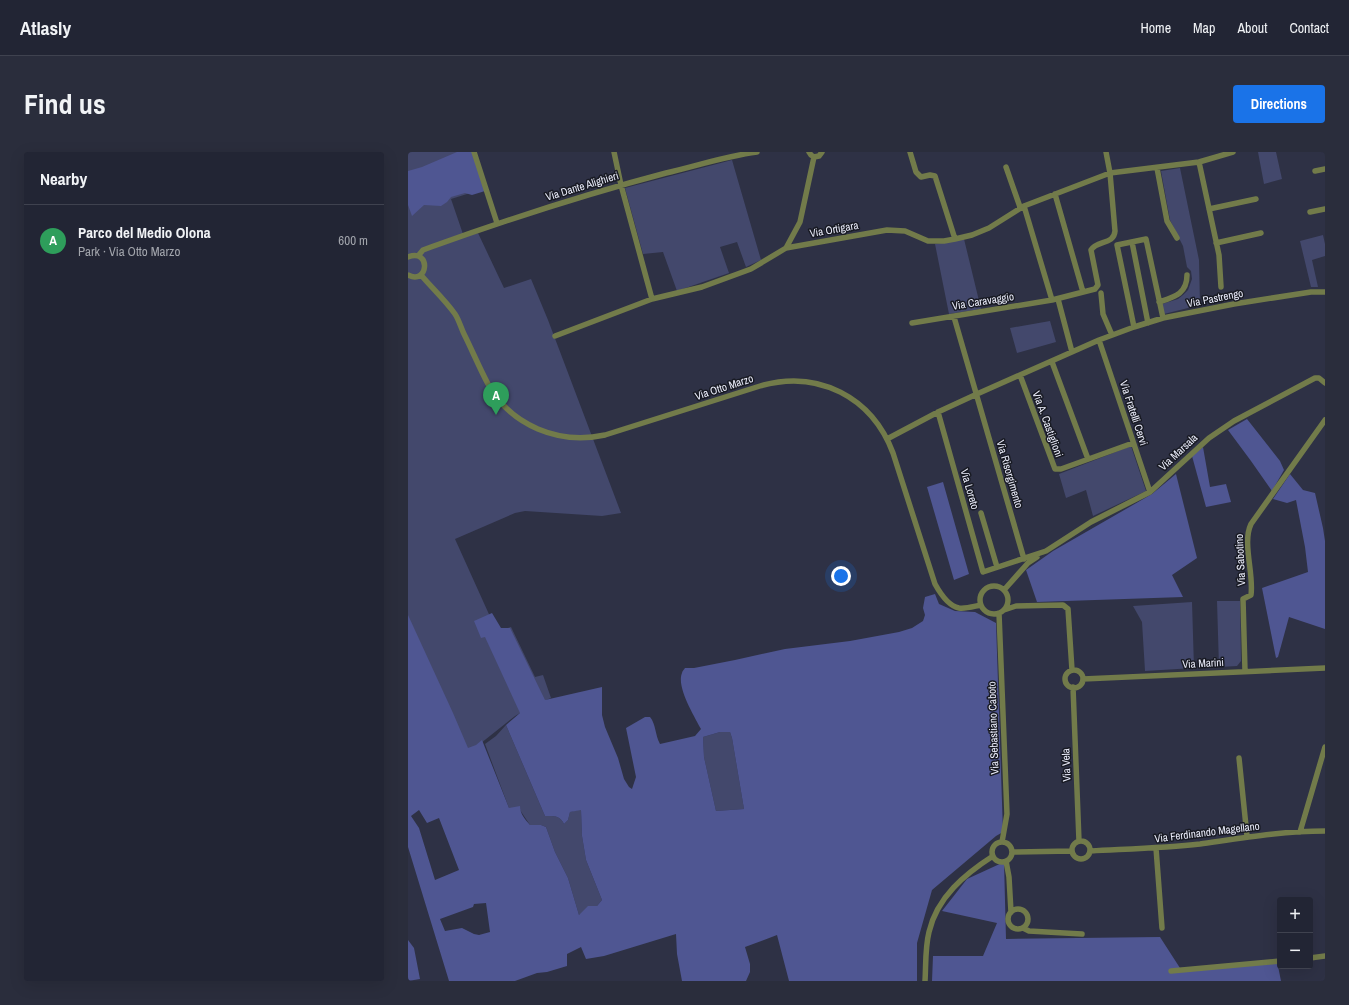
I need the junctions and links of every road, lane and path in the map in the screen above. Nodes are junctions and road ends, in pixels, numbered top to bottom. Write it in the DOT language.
graph roads {
  1 [pos="474,152"];
  2 [pos="614,152"];
  3 [pos="757,152"];
  4 [pos="826,152"];
  5 [pos="910,152"];
  6 [pos="1106,152"];
  7 [pos="1229,153"];
  8 [pos="810,154"];
  9 [pos="821,154"];
  10 [pos="1200,162"];
  11 [pos="1006,167"];
  12 [pos="1157,168"];
  13 [pos="1325,169"];
  14 [pos="1315,172"];
  15 [pos="1110,173"];
  16 [pos="621,185"];
  17 [pos="1055,194"];
  18 [pos="1256,199"];
  19 [pos="1022,206"];
  20 [pos="1209,209"];
  21 [pos="1325,209"];
  22 [pos="1310,212"];
  23 [pos="497,223"];
  24 [pos="1261,233"];
  25 [pos="955,238"];
  26 [pos="1177,238"];
  27 [pos="1132,242"];
  28 [pos="1216,243"];
  29 [pos="786,248"];
  30 [pos="418,256"];
  31 [pos="408,257"];
  32 [pos="408,275"];
  33 [pos="421,275"];
  34 [pos="1187,275"];
  35 [pos="1221,287"];
  36 [pos="1083,292"];
  37 [pos="1325,292"];
  38 [pos="1101,293"];
  39 [pos="652,299"];
  40 [pos="1055,300"];
  41 [pos="1159,302"];
  42 [pos="954,316"];
  43 [pos="1163,318"];
  44 [pos="912,323"];
  45 [pos="1148,323"];
  46 [pos="1134,328"];
  47 [pos="1112,335"];
  48 [pos="555,336"];
  49 [pos="1099,340"];
  50 [pos="1072,352"];
  51 [pos="1052,362"];
  52 [pos="1020,375"];
  53 [pos="1325,383"];
  54 [pos="977,394"];
  55 [pos="938,412"];
  56 [pos="1325,420"];
  57 [pos="887,439"];
  58 [pos="1133,443"];
  59 [pos="1088,459"];
  60 [pos="1150,492"];
  61 [pos="982,513"];
  62 [pos="1046,551"];
  63 [pos="1024,559"];
  64 [pos="997,567"];
  65 [pos="983,572"];
  66 [pos="1004,590"];
  67 [pos="981,605"];
  68 [pos="1001,611"];
  69 [pos="1325,668"];
  70 [pos="1072,670"];
  71 [pos="1245,671"];
  72 [pos="1083,679"];
  73 [pos="1073,687"];
  74 [pos="1325,747"];
  75 [pos="1239,758"];
  76 [pos="1325,831"];
  77 [pos="1300,832"];
  78 [pos="1247,836"];
  79 [pos="1079,841"];
  80 [pos="1002,842"];
  81 [pos="1156,848"];
  82 [pos="1072,851"];
  83 [pos="1091,851"];
  84 [pos="1012,852"];
  85 [pos="993,856"];
  86 [pos="1006,861"];
  87 [pos="1011,912"];
  88 [pos="1023,928"];
  89 [pos="1162,928"];
  90 [pos="1082,934"];
  91 [pos="1325,956"];
  92 [pos="1313,958"];
  93 [pos="1277,962"];
  94 [pos="1171,971"];
  95 [pos="925,981"];
  1 -- 23 [label="street"];
  2 -- 16 [label="street"];
  3 -- 16 [label="street, Via Dante Alighieri"];
  4 -- 9 [label="street"];
  5 -- 25 [label="street"];
  6 -- 15 [label="street"];
  7 -- 10 [label="street, Via Ortigara"];
  8 -- 9 [label="street"];
  8 -- 29 [label="street"];
  10 -- 12 [label="street, Via Ortigara"];
  10 -- 20 [label="street"];
  11 -- 19 [label="street"];
  12 -- 15 [label="street, Via Ortigara"];
  12 -- 26 [label="street"];
  13 -- 14 [label="street"];
  15 -- 17 [label="street, Via Ortigara"];
  15 -- 36 [label="street, Via Caravaggio"];
  16 -- 23 [label="street, Via Dante Alighieri"];
  16 -- 39 [label="street"];
  17 -- 19 [label="street, Via Ortigara"];
  17 -- 36 [label="street"];
  18 -- 20 [label="street"];
  19 -- 25 [label="street, Via Ortigara"];
  19 -- 40 [label="street"];
  20 -- 28 [label="street"];
  21 -- 22 [label="street"];
  23 -- 30 [label="street, Via Dante Alighieri"];
  24 -- 28 [label="street"];
  25 -- 29 [label="street, Via Ortigara"];
  27 -- 41 [label="street"];
  27 -- 45 [label="street"];
  27 -- 46 [label="street"];
  28 -- 35 [label="street"];
  29 -- 39 [label="street, Via Ortigara"];
  30 -- 31 [label="street, Via Dante Alighieri"];
  30 -- 33 [label="street"];
  32 -- 33 [label="street"];
  33 -- 57 [label="street, Via Otto Marzo"];
  34 -- 41 [label="street"];
  36 -- 40 [label="street, Via Caravaggio"];
  37 -- 43 [label="street, Via Pastrengo"];
  38 -- 47 [label="street"];
  39 -- 48 [label="street, Via Ortigara"];
  40 -- 42 [label="street, Via Caravaggio"];
  40 -- 50 [label="street"];
  41 -- 43 [label="street"];
  42 -- 44 [label="street, Via Caravaggio"];
  42 -- 54 [label="street, Via Risorgimento"];
  43 -- 45 [label="street, Via Pastrengo"];
  45 -- 46 [label="street, Via Pastrengo"];
  46 -- 47 [label="street, Via Pastrengo"];
  47 -- 49 [label="street, Via Pastrengo"];
  49 -- 50 [label="street, Via Pastrengo"];
  49 -- 58 [label="street, Via Fratelli Cervi"];
  50 -- 51 [label="street, Via Pastrengo"];
  51 -- 52 [label="street, Via Pastrengo"];
  51 -- 59 [label="street"];
  52 -- 54 [label="street, Via Pastrengo"];
  52 -- 59 [label="street, Via A. Castiglioni"];
  53 -- 60 [label="street, Via Marsala"];
  54 -- 55 [label="street, Via Pastrengo"];
  54 -- 63 [label="street, Via Risorgimento"];
  55 -- 57 [label="street, Via Pastrengo"];
  55 -- 65 [label="street, Via Loreto"];
  56 -- 71 [label="street, Via Sabotino"];
  57 -- 67 [label="street, Via Otto Marzo"];
  58 -- 59 [label="street, Via A. Castiglioni"];
  58 -- 60 [label="street, Via Fratelli Cervi"];
  60 -- 62 [label="street, Via Marsala"];
  61 -- 64 [label="street"];
  62 -- 63 [label="street, Via Marsala"];
  62 -- 66 [label="street, Via Marsala"];
  63 -- 64 [label="street, Via Marsala"];
  64 -- 65 [label="street, Via Marsala"];
  66 -- 67 [label="street"];
  66 -- 68 [label="street"];
  67 -- 68 [label="street"];
  68 -- 70 [label="street, Via Vela"];
  68 -- 80 [label="street, Via Sebastiano Caboto"];
  69 -- 71 [label="street, Via Marini"];
  70 -- 72 [label="street"];
  70 -- 73 [label="street, Via Vela"];
  71 -- 72 [label="street, Via Marini"];
  72 -- 73 [label="street"];
  73 -- 79 [label="street, Via Vela"];
  74 -- 77 [label="street"];
  75 -- 78 [label="street"];
  76 -- 77 [label="street, Via Ferdinando Magellano"];
  77 -- 78 [label="street, Via Ferdinando Magellano"];
  78 -- 81 [label="street, Via Ferdinando Magellano"];
  79 -- 82 [label="street"];
  79 -- 83 [label="street"];
  80 -- 84 [label="street"];
  80 -- 85 [label="street, Via Sebastiano Caboto"];
  81 -- 83 [label="street, Via Ferdinando Magellano"];
  81 -- 89 [label="street"];
  82 -- 83 [label="street, Via Ferdinando Magellano"];
  82 -- 84 [label="street, Via Ferdinando Magellano"];
  84 -- 86 [label="street"];
  85 -- 86 [label="street"];
  85 -- 95 [label="street"];
  86 -- 87 [label="street"];
  87 -- 88 [label="street"];
  87 -- 88 [label="street"];
  88 -- 90 [label="street"];
  91 -- 92 [label="street"];
  93 -- 94 [label="street"];
}
